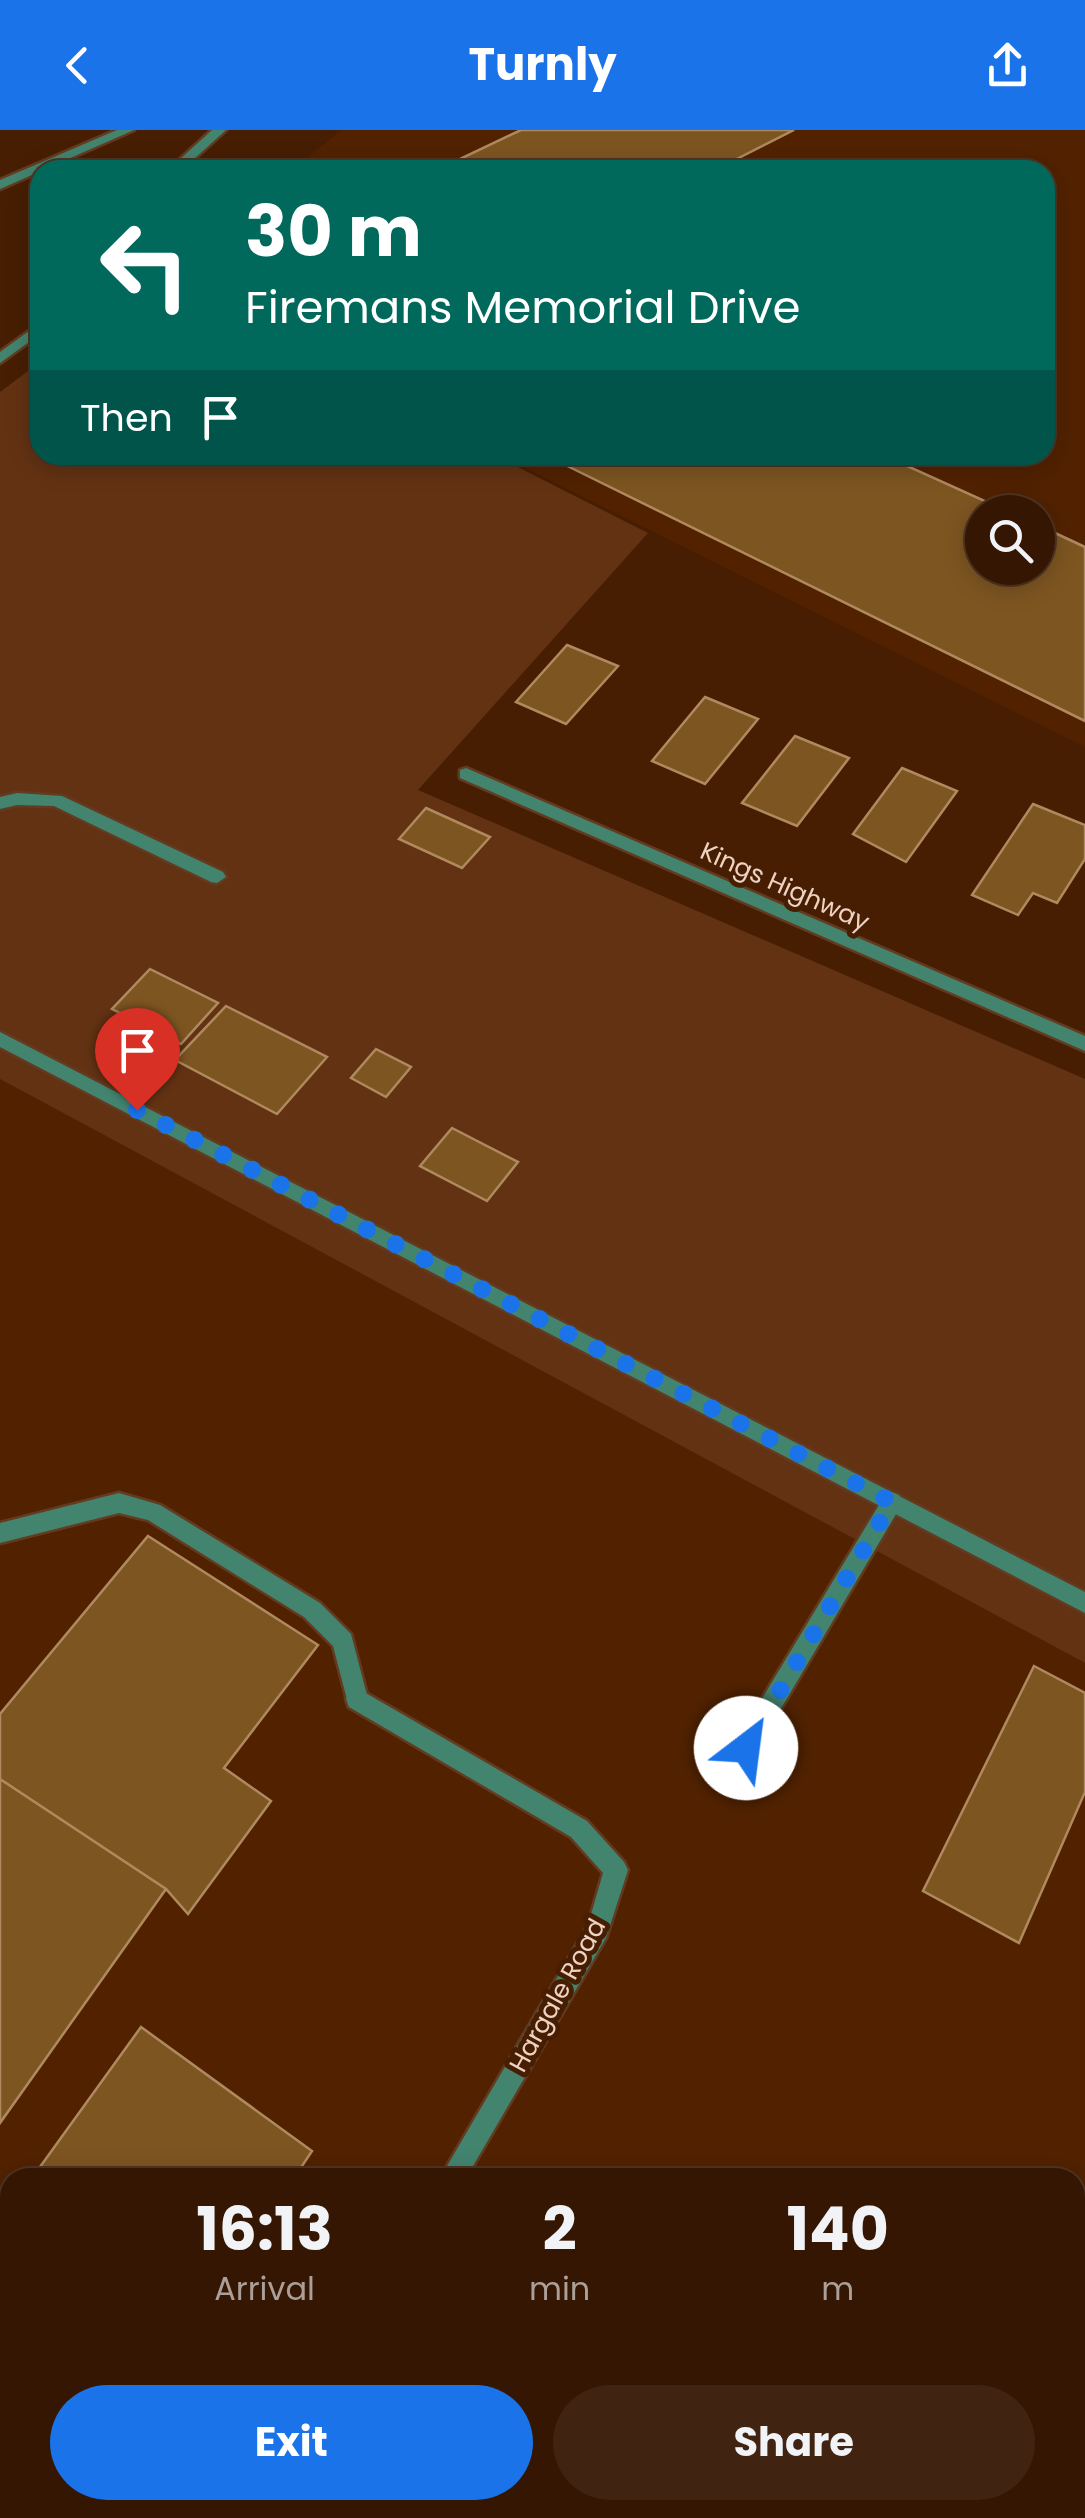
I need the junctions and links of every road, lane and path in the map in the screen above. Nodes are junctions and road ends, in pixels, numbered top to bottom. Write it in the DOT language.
graph roads {
  1 [pos="128,130"];
  2 [pos="220,130"];
  3 [pos="59,160"];
  4 [pos="186,160"];
  5 [pos="30,173"];
  6 [pos="0,186"];
  7 [pos="30,335"];
  8 [pos="0,359"];
  9 [pos="466,774"];
  10 [pos="0,804"];
  11 [pos="217,878"];
  12 [pos="0,1039"];
  13 [pos="1085,1044"];
  14 [pos="892,1502"];
  15 [pos="0,1533"];
  16 [pos="1085,1603"];
  17 [pos="746,1748"];
  18 [pos="458,2168"];
  1 -- 3 [label="street"];
  2 -- 4 [label="street"];
  5 -- 6 [label="street"];
  7 -- 8 [label="street"];
  9 -- 13 [label="street, Kings Highway"];
  10 -- 11 [label="street"];
  12 -- 14 [label="street"];
  14 -- 16 [label="street"];
  14 -- 17 [label="street"];
  15 -- 18 [label="street, Hargale Road"];
}
